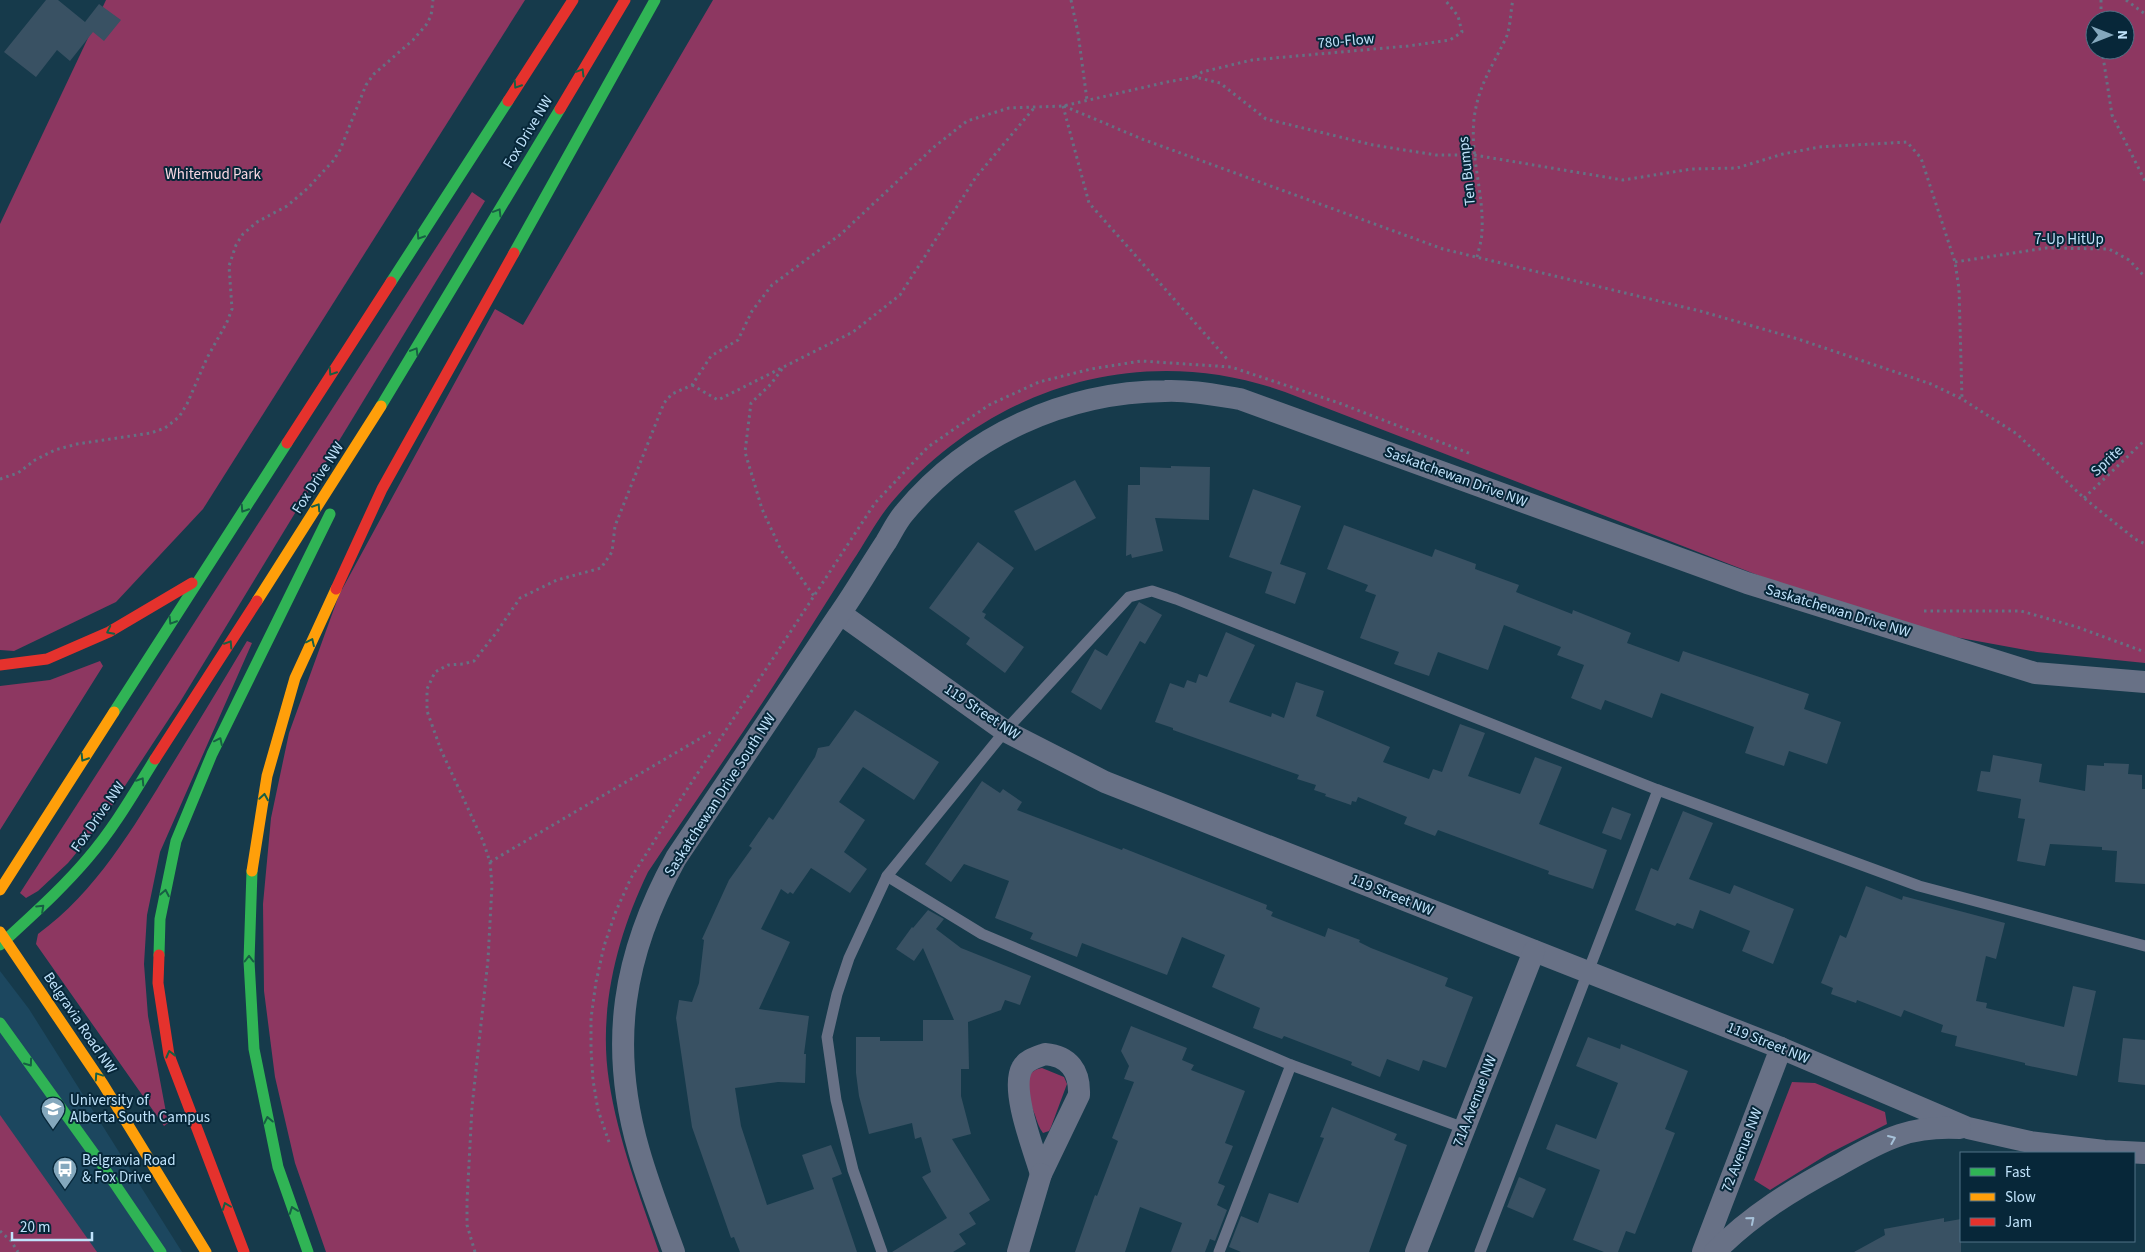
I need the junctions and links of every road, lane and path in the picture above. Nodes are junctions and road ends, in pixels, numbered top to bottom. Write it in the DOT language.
graph roads {
  1 [pos="433,0"];
  2 [pos="573,0"];
  3 [pos="625,0"];
  4 [pos="655,0"];
  5 [pos="1071,0"];
  6 [pos="1445,0"];
  7 [pos="1513,0"];
  8 [pos="2126,0"];
  9 [pos="2145,14"];
  10 [pos="2104,60"];
  11 [pos="1194,77"];
  12 [pos="1087,100"];
  13 [pos="1034,107"];
  14 [pos="2145,180"];
  15 [pos="1477,257"];
  16 [pos="1955,262"];
  17 [pos="2145,277"];
  18 [pos="1228,360"];
  19 [pos="782,369"];
  20 [pos="692,385"];
  21 [pos="390,393"];
  22 [pos="2145,440"];
  23 [pos="1478,457"];
  24 [pos="0,479"];
  25 [pos="342,490"];
  26 [pos="2084,498"];
  27 [pos="333,508"];
  28 [pos="2145,544"];
  29 [pos="198,580"];
  30 [pos="814,596"];
  31 [pos="1921,610"];
  32 [pos="840,614"];
  33 [pos="2145,652"];
  34 [pos="0,665"];
  35 [pos="2145,682"];
  36 [pos="1005,731"];
  37 [pos="711,732"];
  38 [pos="1658,790"];
  39 [pos="490,862"];
  40 [pos="887,876"];
  41 [pos="0,890"];
  42 [pos="2,939"];
  43 [pos="2145,946"];
  44 [pos="1534,951"];
  45 [pos="1588,972"];
  46 [pos="0,1023"];
  47 [pos="1781,1048"];
  48 [pos="1291,1065"];
  49 [pos="1464,1128"];
  50 [pos="1968,1128"];
  51 [pos="611,1148"];
  52 [pos="2124,1152"];
  53 [pos="1041,1174"];
  54 [pos="0,1231"];
  55 [pos="18,1252"];
  56 [pos="162,1252"];
  57 [pos="206,1252"];
  58 [pos="244,1252"];
  59 [pos="308,1252"];
  60 [pos="674,1252"];
  61 [pos="882,1252"];
  62 [pos="1018,1252"];
  63 [pos="1218,1252"];
  64 [pos="1416,1252"];
  65 [pos="1480,1252"];
  66 [pos="1703,1252"];
  67 [pos="1715,1252"];
  1 -- 24 [label="path"];
  2 -- 29 [label="main road, one-way"];
  21 -- 3 [label="main road, Fox Drive NW, one-way"];
  59 -- 4 [label="main road, one-way"];
  5 -- 12 [label="path"];
  6 -- 11 [label="path, 780-Flow"];
  7 -- 15 [label="path, Ten Bumps"];
  8 -- 9 [label="path"];
  10 -- 14 [label="path"];
  13 -- 19 [label="path"];
  15 -- 18 [label="path"];
  15 -- 26 [label="path"];
  16 -- 17 [label="path, 7-Up HitUp"];
  19 -- 20 [label="path"];
  19 -- 30 [label="path"];
  21 -- 25 [label="main road"];
  42 -- 21 [label="main road, Fox Drive NW, one-way"];
  22 -- 26 [label="path, Sprite"];
  23 -- 30 [label="path"];
  26 -- 28 [label="path"];
  58 -- 27 [label="main road, one-way"];
  29 -- 34 [label="main road, one-way"];
  29 -- 41 [label="main road, one-way"];
  30 -- 51 [label="path"];
  31 -- 33 [label="path"];
  32 -- 35 [label="street, Saskatchewan Drive NW"];
  32 -- 36 [label="street, 119 Street NW"];
  32 -- 60 [label="street, Saskatchewan Drive South NW"];
  36 -- 38 [label="lane"];
  36 -- 40 [label="lane"];
  36 -- 44 [label="street, 119 Street NW"];
  37 -- 39 [label="path"];
  38 -- 43 [label="lane"];
  38 -- 45 [label="lane"];
  40 -- 48 [label="lane"];
  40 -- 61 [label="lane"];
  57 -- 42 [label="main road, Belgravia Road NW, one-way"];
  44 -- 45 [label="street, 119 Street NW"];
  44 -- 49 [label="street, 71A Avenue NW"];
  45 -- 47 [label="street, 119 Street NW"];
  45 -- 65 [label="lane"];
  46 -- 56 [label="main road, one-way"];
  47 -- 50 [label="street, 119 Street NW"];
  47 -- 66 [label="street, 72 Avenue NW"];
  48 -- 49 [label="lane"];
  48 -- 63 [label="lane"];
  49 -- 64 [label="street, 71A Avenue NW"];
  50 -- 52 [label="street, 119 Street NW"];
  67 -- 50 [label="street, 119 Street NW, one-way"];
  53 -- 53 [label="street"];
  53 -- 62 [label="street"];
  54 -- 55 [label="path"];
}
